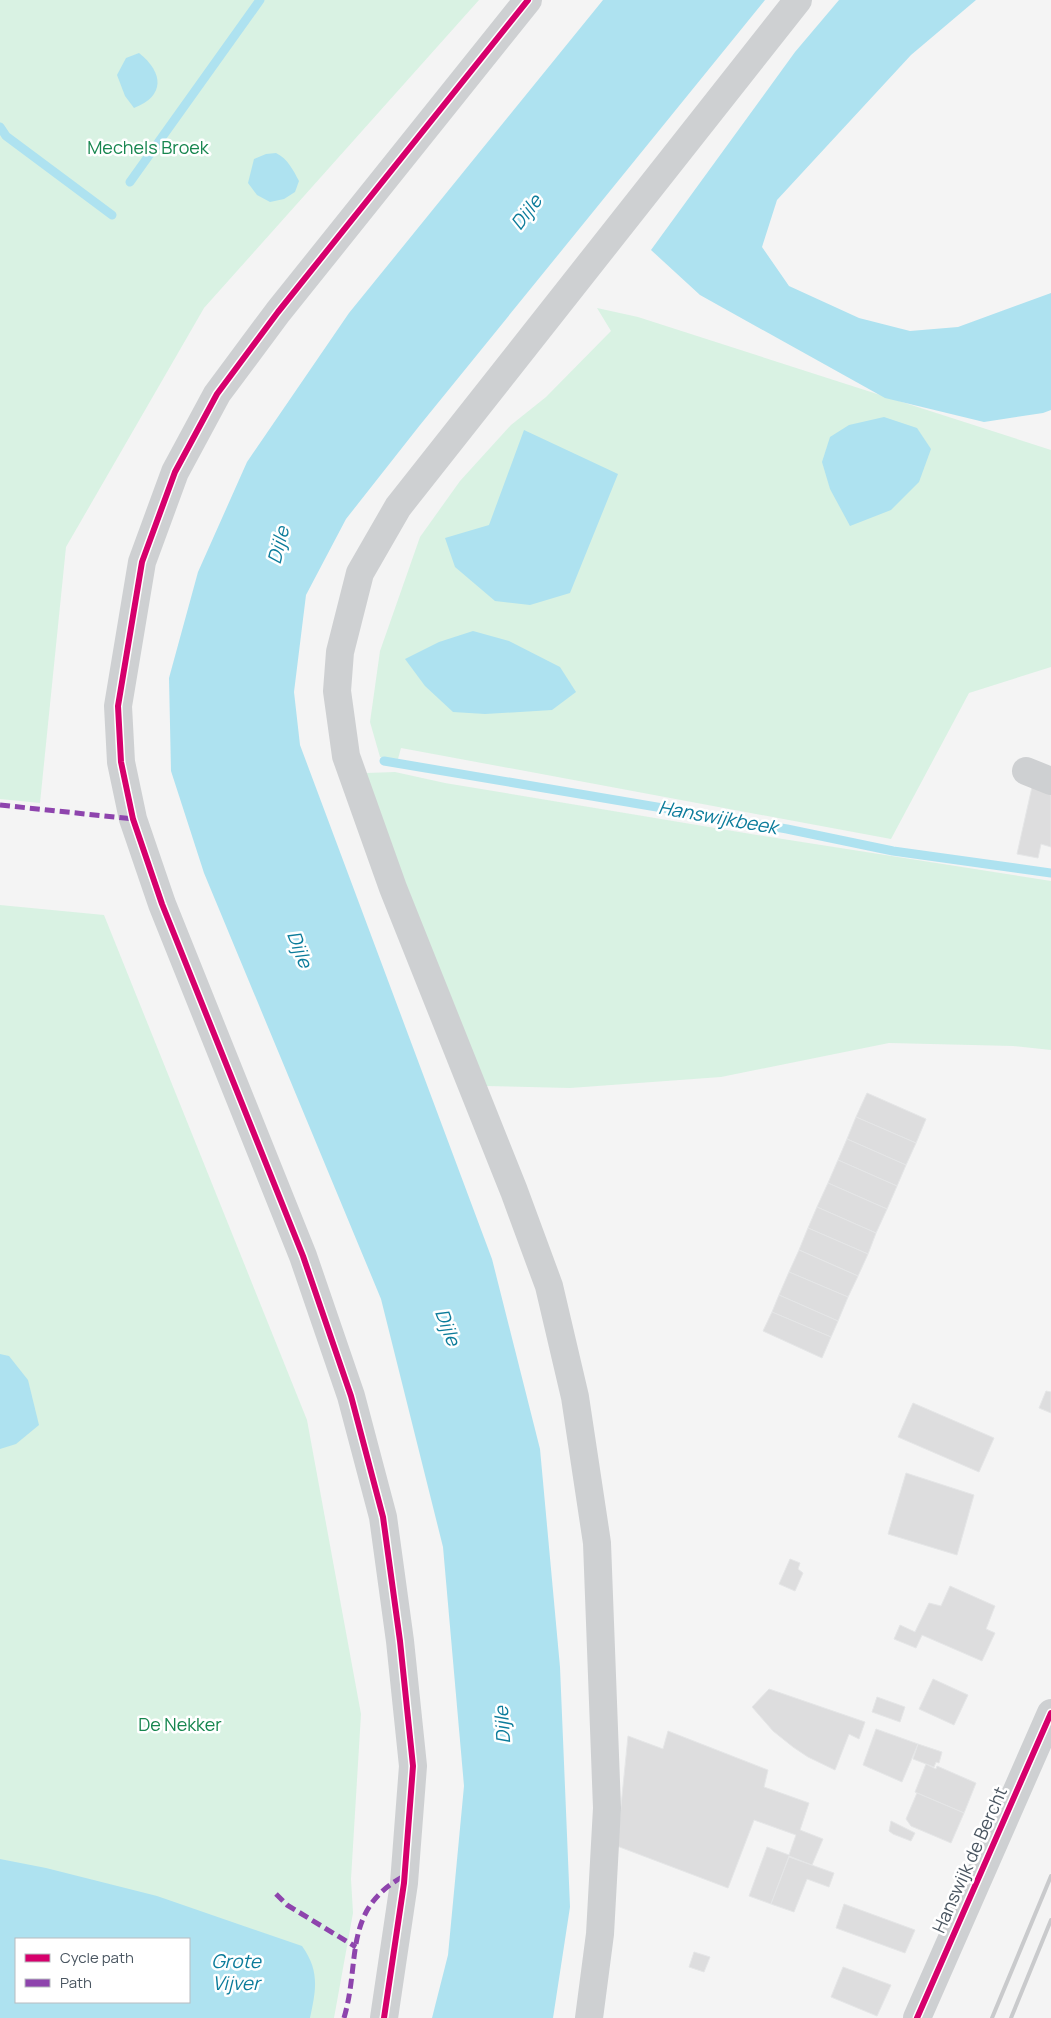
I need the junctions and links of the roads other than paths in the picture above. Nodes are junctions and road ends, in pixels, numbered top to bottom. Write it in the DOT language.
graph roads {
  1 [pos="528,0"];
  2 [pos="798,0"];
  3 [pos="1026,771"];
  4 [pos="1051,781"];
  5 [pos="1051,1713"];
  6 [pos="384,2018"];
  7 [pos="589,2018"];
  8 [pos="917,2018"];
  1 -- 6 [label="street"];
  2 -- 7 [label="street"];
  3 -- 4 [label="street"];
  5 -- 8 [label="street, Hanswijk de Bercht"];
}
